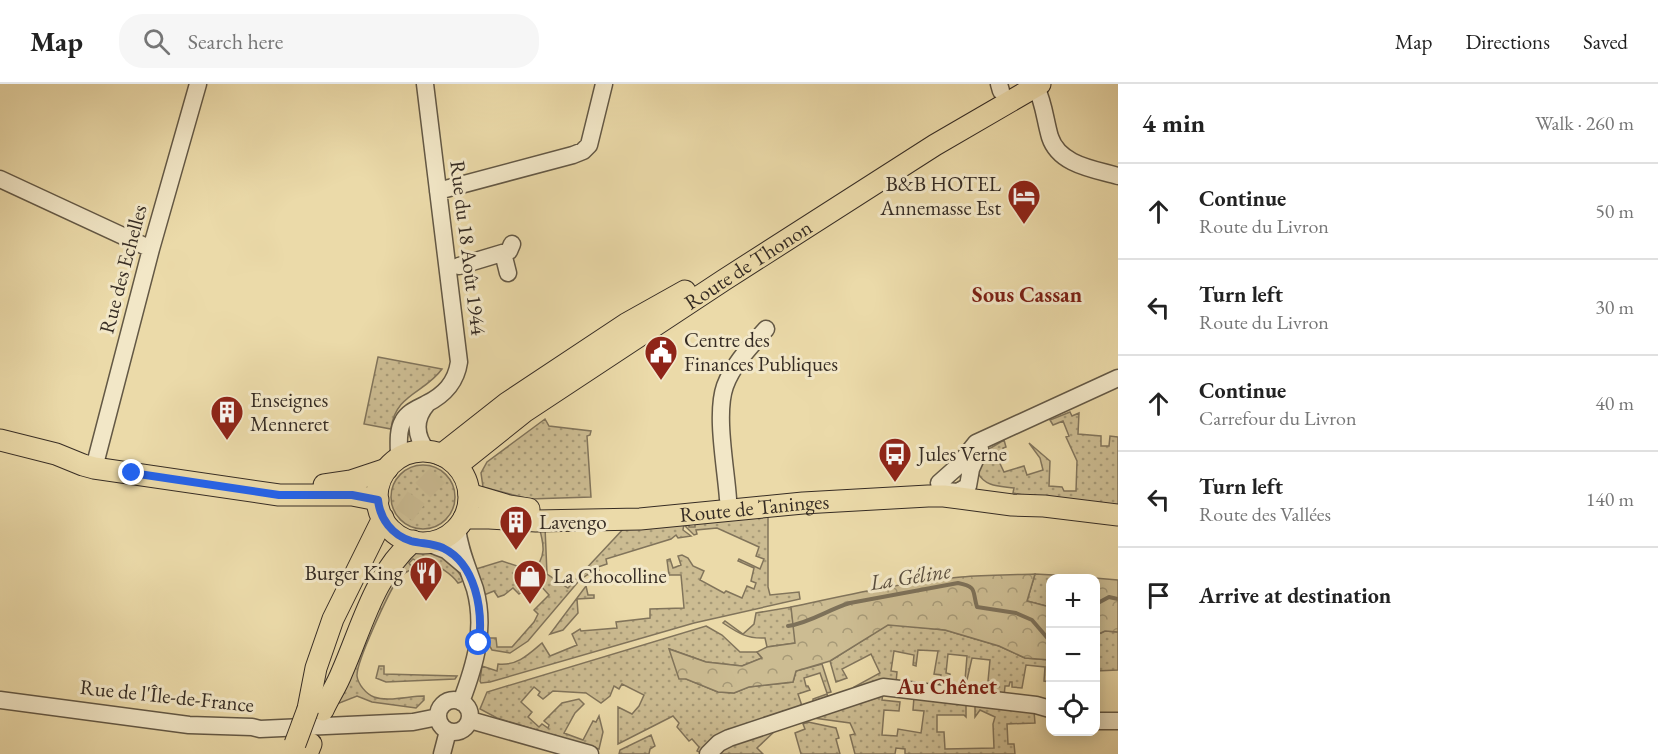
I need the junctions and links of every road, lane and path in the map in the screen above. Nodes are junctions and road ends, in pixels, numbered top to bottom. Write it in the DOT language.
graph roads {
  1 [pos="198,84"];
  2 [pos="424,84"];
  3 [pos="604,84"];
  4 [pos="1037,85"];
  5 [pos="1004,86"];
  6 [pos="1118,176"];
  7 [pos="0,179"];
  8 [pos="438,191"];
  9 [pos="151,249"];
  10 [pos="459,266"];
  11 [pos="508,273"];
  12 [pos="766,330"];
  13 [pos="634,339"];
  14 [pos="1118,378"];
  15 [pos="427,404"];
  16 [pos="985,439"];
  17 [pos="0,440"];
  18 [pos="448,455"];
  19 [pos="95,462"];
  20 [pos="393,464"];
  21 [pos="939,483"];
  22 [pos="968,486"];
  23 [pos="467,488"];
  24 [pos="889,497"];
  25 [pos="728,499"];
  26 [pos="1044,506"];
  27 [pos="380,509"];
  28 [pos="1118,515"];
  29 [pos="686,516"];
  30 [pos="461,523"];
  31 [pos="404,542"];
  32 [pos="465,566"];
  33 [pos="0,700"];
  34 [pos="461,702"];
  35 [pos="1046,708"];
  36 [pos="315,710"];
  37 [pos="438,717"];
  38 [pos="470,720"];
  39 [pos="1100,721"];
  40 [pos="1118,721"];
  41 [pos="448,731"];
  42 [pos="301,749"];
  43 [pos="442,754"];
  44 [pos="590,754"];
  45 [pos="708,754"];
  1 -- 9 [label="street, Rue des Echelles"];
  2 -- 8 [label="street, Rue du 18 Août 1944"];
  3 -- 8 [label="street"];
  4 -- 6 [label="street"];
  4 -- 13 [label="main road, Route de Thonon"];
  5 -- 18 [label="main road, Route de Thonon"];
  7 -- 9 [label="street"];
  8 -- 15 [label="street, Rue du 18 Août 1944"];
  9 -- 19 [label="street, Rue des Echelles"];
  10 -- 11 [label="street"];
  12 -- 25 [label="street"];
  13 -- 18 [label="main road, Route de Thonon"];
  13 -- 23 [label="main road"];
  14 -- 16 [label="street"];
  15 -- 18 [label="street"];
  15 -- 20 [label="street, Rue du 18 Août 1944"];
  16 -- 21 [label="street"];
  16 -- 22 [label="street"];
  17 -- 19 [label="main road"];
  18 -- 20 [label="main road"];
  18 -- 23 [label="main road"];
  19 -- 20 [label="main road"];
  19 -- 27 [label="main road"];
  20 -- 27 [label="main road"];
  21 -- 22 [label="main road, Route de Taninges"];
  21 -- 25 [label="main road, Route de Taninges"];
  22 -- 24 [label="street"];
  22 -- 26 [label="main road, Route de Taninges"];
  23 -- 25 [label="main road, Route de Taninges"];
  23 -- 30 [label="main road"];
  24 -- 26 [label="main road, Route de Taninges"];
  24 -- 29 [label="main road, Route de Taninges"];
  25 -- 29 [label="main road"];
  26 -- 28 [label="main road, Route de Taninges"];
  27 -- 31 [label="main road"];
  27 -- 36 [label="main road"];
  29 -- 30 [label="main road, Route de Taninges"];
  30 -- 31 [label="main road"];
  30 -- 32 [label="street"];
  31 -- 32 [label="street"];
  31 -- 36 [label="main road"];
  32 -- 34 [label="street"];
  33 -- 37 [label="street, Rue de l'Île-de-France"];
  34 -- 37 [label="street"];
  34 -- 38 [label="street"];
  35 -- 45 [label="street"];
  36 -- 42 [label="main road"];
  37 -- 41 [label="street"];
  38 -- 41 [label="street"];
  38 -- 44 [label="street"];
  39 -- 40 [label="street"];
  41 -- 43 [label="street"];
}
